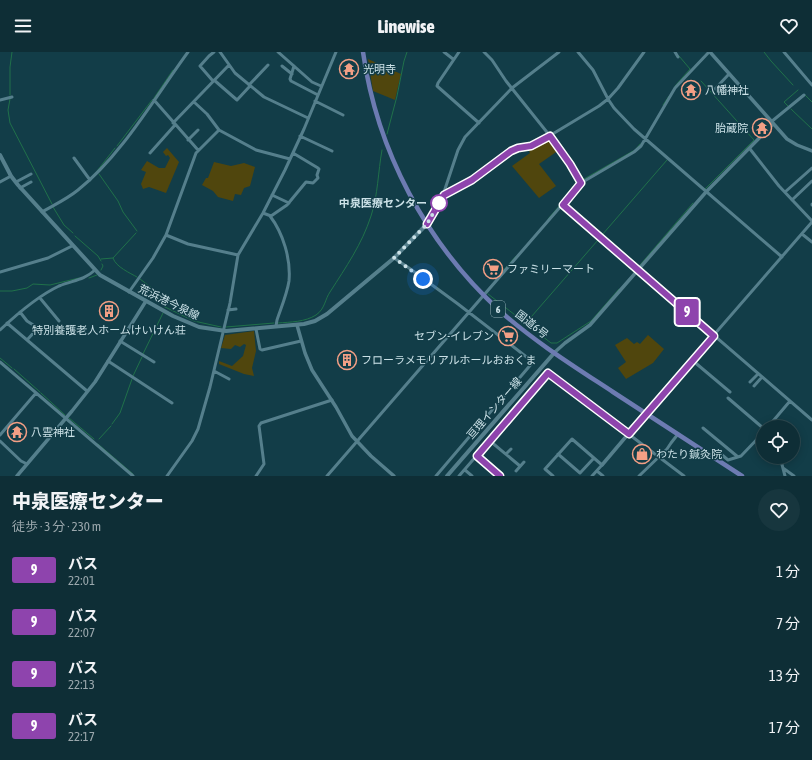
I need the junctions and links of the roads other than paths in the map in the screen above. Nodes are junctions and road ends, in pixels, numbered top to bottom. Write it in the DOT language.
graph roads {
  1 [pos="188,52"];
  2 [pos="214,52"];
  3 [pos="220,52"];
  4 [pos="278,52"];
  5 [pos="336,52"];
  6 [pos="363,52"];
  7 [pos="444,52"];
  8 [pos="459,52"];
  9 [pos="484,52"];
  10 [pos="559,52"];
  11 [pos="578,52"];
  12 [pos="644,52"];
  13 [pos="675,52"];
  14 [pos="709,52"];
  15 [pos="784,52"];
  16 [pos="678,56"];
  17 [pos="453,59"];
  18 [pos="268,65"];
  19 [pos="229,66"];
  20 [pos="282,66"];
  21 [pos="294,66"];
  22 [pos="292,74"];
  23 [pos="729,74"];
  24 [pos="214,81"];
  25 [pos="250,85"];
  26 [pos="812,85"];
  27 [pos="321,86"];
  28 [pos="512,88"];
  29 [pos="715,89"];
  30 [pos="318,95"];
  31 [pos="804,95"];
  32 [pos="12,96"];
  33 [pos="608,99"];
  34 [pos="0,100"];
  35 [pos="154,100"];
  36 [pos="315,101"];
  37 [pos="194,102"];
  38 [pos="343,115"];
  39 [pos="308,118"];
  40 [pos="479,123"];
  41 [pos="772,123"];
  42 [pos="174,124"];
  43 [pos="198,130"];
  44 [pos="219,130"];
  45 [pos="300,136"];
  46 [pos="550,136"];
  47 [pos="646,139"];
  48 [pos="188,140"];
  49 [pos="750,149"];
  50 [pos="198,150"];
  51 [pos="332,151"];
  52 [pos="812,151"];
  53 [pos="150,153"];
  54 [pos="293,153"];
  55 [pos="0,155"];
  56 [pos="74,158"];
  57 [pos="290,159"];
  58 [pos="812,168"];
  59 [pos="31,174"];
  60 [pos="11,176"];
  61 [pos="90,180"];
  62 [pos="812,181"];
  63 [pos="0,182"];
  64 [pos="16,182"];
  65 [pos="31,182"];
  66 [pos="581,183"];
  67 [pos="20,188"];
  68 [pos="706,192"];
  69 [pos="785,192"];
  70 [pos="272,195"];
  71 [pos="444,195"];
  72 [pos="792,200"];
  73 [pos="289,203"];
  74 [pos="563,205"];
  75 [pos="42,212"];
  76 [pos="262,213"];
  77 [pos="270,216"];
  78 [pos="812,221"];
  79 [pos="427,224"];
  80 [pos="802,234"];
  81 [pos="166,235"];
  82 [pos="812,242"];
  83 [pos="72,246"];
  84 [pos="238,255"];
  85 [pos="782,257"];
  86 [pos="394,258"];
  87 [pos="95,270"];
  88 [pos="638,270"];
  89 [pos="0,272"];
  90 [pos="129,292"];
  91 [pos="484,295"];
  92 [pos="40,298"];
  93 [pos="146,302"];
  94 [pos="236,309"];
  95 [pos="228,310"];
  96 [pos="20,312"];
  97 [pos="469,313"];
  98 [pos="59,321"];
  99 [pos="7,323"];
  100 [pos="297,325"];
  101 [pos="276,326"];
  102 [pos="256,329"];
  103 [pos="0,330"];
  104 [pos="223,330"];
  105 [pos="714,336"];
  106 [pos="27,340"];
  107 [pos="120,341"];
  108 [pos="301,341"];
  109 [pos="555,352"];
  110 [pos="692,360"];
  111 [pos="108,361"];
  112 [pos="0,362"];
  113 [pos="154,362"];
  114 [pos="214,371"];
  115 [pos="758,374"];
  116 [pos="762,377"];
  117 [pos="229,378"];
  118 [pos="750,382"];
  119 [pos="754,386"];
  120 [pos="87,391"];
  121 [pos="730,392"];
  122 [pos="36,393"];
  123 [pos="728,398"];
  124 [pos="332,400"];
  125 [pos="790,401"];
  126 [pos="172,403"];
  127 [pos="646,413"];
  128 [pos="66,419"];
  129 [pos="775,420"];
  130 [pos="812,420"];
  131 [pos="756,422"];
  132 [pos="704,428"];
  133 [pos="629,434"];
  134 [pos="678,434"];
  135 [pos="0,435"];
  136 [pos="756,440"];
  137 [pos="0,441"];
  138 [pos="490,441"];
  139 [pos="357,442"];
  140 [pos="511,449"];
  141 [pos="506,454"];
  142 [pos="558,454"];
  143 [pos="477,456"];
  144 [pos="659,457"];
  145 [pos="738,457"];
  146 [pos="594,458"];
  147 [pos="717,460"];
  148 [pos="524,462"];
  149 [pos="27,464"];
  150 [pos="782,464"];
  151 [pos="602,465"];
  152 [pos="520,466"];
  153 [pos="783,468"];
  154 [pos="465,470"];
  155 [pos="516,471"];
  156 [pos="597,471"];
  157 [pos="681,475"];
  158 [pos="17,476"];
  159 [pos="133,476"];
  160 [pos="167,476"];
  161 [pos="256,476"];
  162 [pos="327,476"];
  163 [pos="394,476"];
  164 [pos="436,476"];
  165 [pos="448,476"];
  166 [pos="459,476"];
  167 [pos="472,476"];
  168 [pos="500,476"];
  169 [pos="553,476"];
  170 [pos="592,476"];
  171 [pos="603,476"];
  172 [pos="639,476"];
  173 [pos="742,476"];
  174 [pos="785,476"];
  175 [pos="794,476"];
  1 -- 35 [label="street"];
  2 -- 24 [label="street"];
  3 -- 19 [label="street"];
  4 -- 21 [label="street"];
  5 -- 27 [label="street"];
  6 -- 79 [label="highway, 国道6号 / 6"];
  7 -- 17 [label="street"];
  8 -- 17 [label="street"];
  9 -- 28 [label="street"];
  10 -- 28 [label="street"];
  11 -- 33 [label="street"];
  12 -- 33 [label="street"];
  13 -- 16 [label="street"];
  14 -- 23 [label="street"];
  14 -- 47 [label="street"];
  15 -- 26 [label="street"];
  17 -- 40 [label="street"];
  18 -- 25 [label="street"];
  19 -- 24 [label="street"];
  19 -- 25 [label="street"];
  20 -- 22 [label="street"];
  21 -- 22 [label="street"];
  21 -- 27 [label="street"];
  22 -- 30 [label="street"];
  23 -- 29 [label="street"];
  23 -- 41 [label="street"];
  24 -- 25 [label="street"];
  24 -- 37 [label="street"];
  25 -- 39 [label="street"];
  27 -- 30 [label="street"];
  28 -- 40 [label="street"];
  28 -- 46 [label="street"];
  30 -- 36 [label="street"];
  31 -- 41 [label="street"];
  32 -- 34 [label="street"];
  33 -- 46 [label="street"];
  33 -- 47 [label="street"];
  35 -- 42 [label="street"];
  35 -- 61 [label="street"];
  36 -- 38 [label="street"];
  36 -- 39 [label="street"];
  37 -- 42 [label="street"];
  37 -- 44 [label="street"];
  39 -- 45 [label="street"];
  40 -- 71 [label="street"];
  41 -- 49 [label="street"];
  41 -- 52 [label="street"];
  42 -- 48 [label="street"];
  42 -- 53 [label="street"];
  43 -- 48 [label="street"];
  44 -- 50 [label="street"];
  44 -- 57 [label="street"];
  45 -- 51 [label="street"];
  45 -- 54 [label="street"];
  46 -- 66 [label="street"];
  46 -- 71 [label="street"];
  47 -- 66 [label="street"];
  47 -- 68 [label="street"];
  48 -- 50 [label="street"];
  49 -- 68 [label="street"];
  49 -- 69 [label="street"];
  50 -- 81 [label="street"];
  54 -- 57 [label="street"];
  54 -- 73 [label="street"];
  55 -- 60 [label="main road, 荒浜港今泉線"];
  56 -- 61 [label="street"];
  57 -- 70 [label="street"];
  58 -- 69 [label="street"];
  59 -- 64 [label="street"];
  60 -- 63 [label="street"];
  60 -- 64 [label="main road, 荒浜港今泉線"];
  61 -- 75 [label="street"];
  62 -- 72 [label="street"];
  64 -- 67 [label="main road, 荒浜港今泉線"];
  65 -- 67 [label="street"];
  66 -- 74 [label="street"];
  67 -- 75 [label="main road, 荒浜港今泉線"];
  68 -- 85 [label="street"];
  68 -- 88 [label="street"];
  69 -- 72 [label="street"];
  70 -- 73 [label="street"];
  70 -- 76 [label="street"];
  71 -- 79 [label="street"];
  72 -- 78 [label="street"];
  73 -- 77 [label="street"];
  74 -- 88 [label="street"];
  74 -- 91 [label="street"];
  75 -- 83 [label="main road, 荒浜港今泉線"];
  76 -- 77 [label="street"];
  76 -- 84 [label="street"];
  77 -- 101 [label="street"];
  78 -- 80 [label="street"];
  79 -- 86 [label="main road, 荒浜港今泉線"];
  79 -- 91 [label="highway, 国道6号 / 6"];
  80 -- 82 [label="street"];
  80 -- 85 [label="street"];
  81 -- 84 [label="street"];
  81 -- 90 [label="street"];
  83 -- 87 [label="main road, 荒浜港今泉線"];
  83 -- 89 [label="street"];
  84 -- 95 [label="street"];
  85 -- 105 [label="street"];
  86 -- 97 [label="street"];
  86 -- 100 [label="main road, 荒浜港今泉線"];
  87 -- 90 [label="main road, 荒浜港今泉線"];
  87 -- 92 [label="street"];
  88 -- 105 [label="street"];
  88 -- 109 [label="street"];
  90 -- 93 [label="main road, 荒浜港今泉線"];
  91 -- 97 [label="street"];
  91 -- 109 [label="highway, 国道6号 / 6"];
  92 -- 96 [label="street"];
  92 -- 98 [label="street"];
  93 -- 104 [label="main road, 荒浜港今泉線"];
  93 -- 107 [label="street"];
  94 -- 95 [label="street"];
  95 -- 104 [label="street"];
  96 -- 99 [label="street"];
  96 -- 106 [label="street"];
  97 -- 139 [label="street"];
  97 -- 164 [label="street"];
  99 -- 103 [label="street"];
  99 -- 106 [label="street"];
  100 -- 101 [label="main road, 荒浜港今泉線"];
  100 -- 108 [label="street"];
  101 -- 102 [label="main road, 荒浜港今泉線"];
  102 -- 104 [label="main road, 荒浜港今泉線"];
  102 -- 108 [label="street"];
  104 -- 114 [label="street"];
  105 -- 110 [label="street"];
  105 -- 115 [label="street"];
  106 -- 120 [label="street"];
  107 -- 111 [label="street"];
  107 -- 113 [label="street"];
  108 -- 124 [label="street"];
  109 -- 127 [label="highway, 国道6号 / 6"];
  109 -- 165 [label="main road, 亘理インター線"];
  110 -- 121 [label="street"];
  110 -- 127 [label="street"];
  111 -- 120 [label="street"];
  111 -- 126 [label="street"];
  112 -- 122 [label="street"];
  114 -- 117 [label="street"];
  114 -- 160 [label="street"];
  115 -- 116 [label="street"];
  115 -- 118 [label="street"];
  116 -- 119 [label="street"];
  116 -- 125 [label="street"];
  120 -- 128 [label="street"];
  122 -- 128 [label="street"];
  122 -- 135 [label="street"];
  123 -- 131 [label="street"];
  124 -- 139 [label="street"];
  124 -- 161 [label="street"];
  125 -- 129 [label="street"];
  125 -- 130 [label="street"];
  127 -- 133 [label="street"];
  127 -- 134 [label="highway, 国道6号 / 6"];
  128 -- 149 [label="street"];
  128 -- 159 [label="street"];
  132 -- 145 [label="street"];
  133 -- 138 [label="street"];
  133 -- 144 [label="street"];
  133 -- 151 [label="street"];
  134 -- 144 [label="street"];
  134 -- 147 [label="highway, 国道6号 / 6"];
  136 -- 145 [label="street"];
  137 -- 149 [label="street"];
  138 -- 141 [label="street"];
  138 -- 143 [label="street"];
  139 -- 162 [label="street"];
  139 -- 163 [label="street"];
  140 -- 141 [label="street"];
  141 -- 152 [label="street"];
  142 -- 146 [label="street"];
  142 -- 146 [label="street"];
  142 -- 169 [label="street"];
  143 -- 154 [label="street"];
  143 -- 168 [label="street"];
  144 -- 157 [label="street"];
  144 -- 172 [label="street"];
  145 -- 147 [label="street"];
  146 -- 151 [label="street"];
  147 -- 173 [label="highway, 国道6号 / 6"];
  148 -- 152 [label="street"];
  149 -- 158 [label="street"];
  150 -- 153 [label="street"];
  151 -- 156 [label="street"];
  152 -- 155 [label="street"];
  153 -- 174 [label="street"];
  153 -- 175 [label="street"];
  154 -- 166 [label="street"];
  154 -- 167 [label="street"];
  156 -- 170 [label="street"];
  156 -- 171 [label="street"];
}
